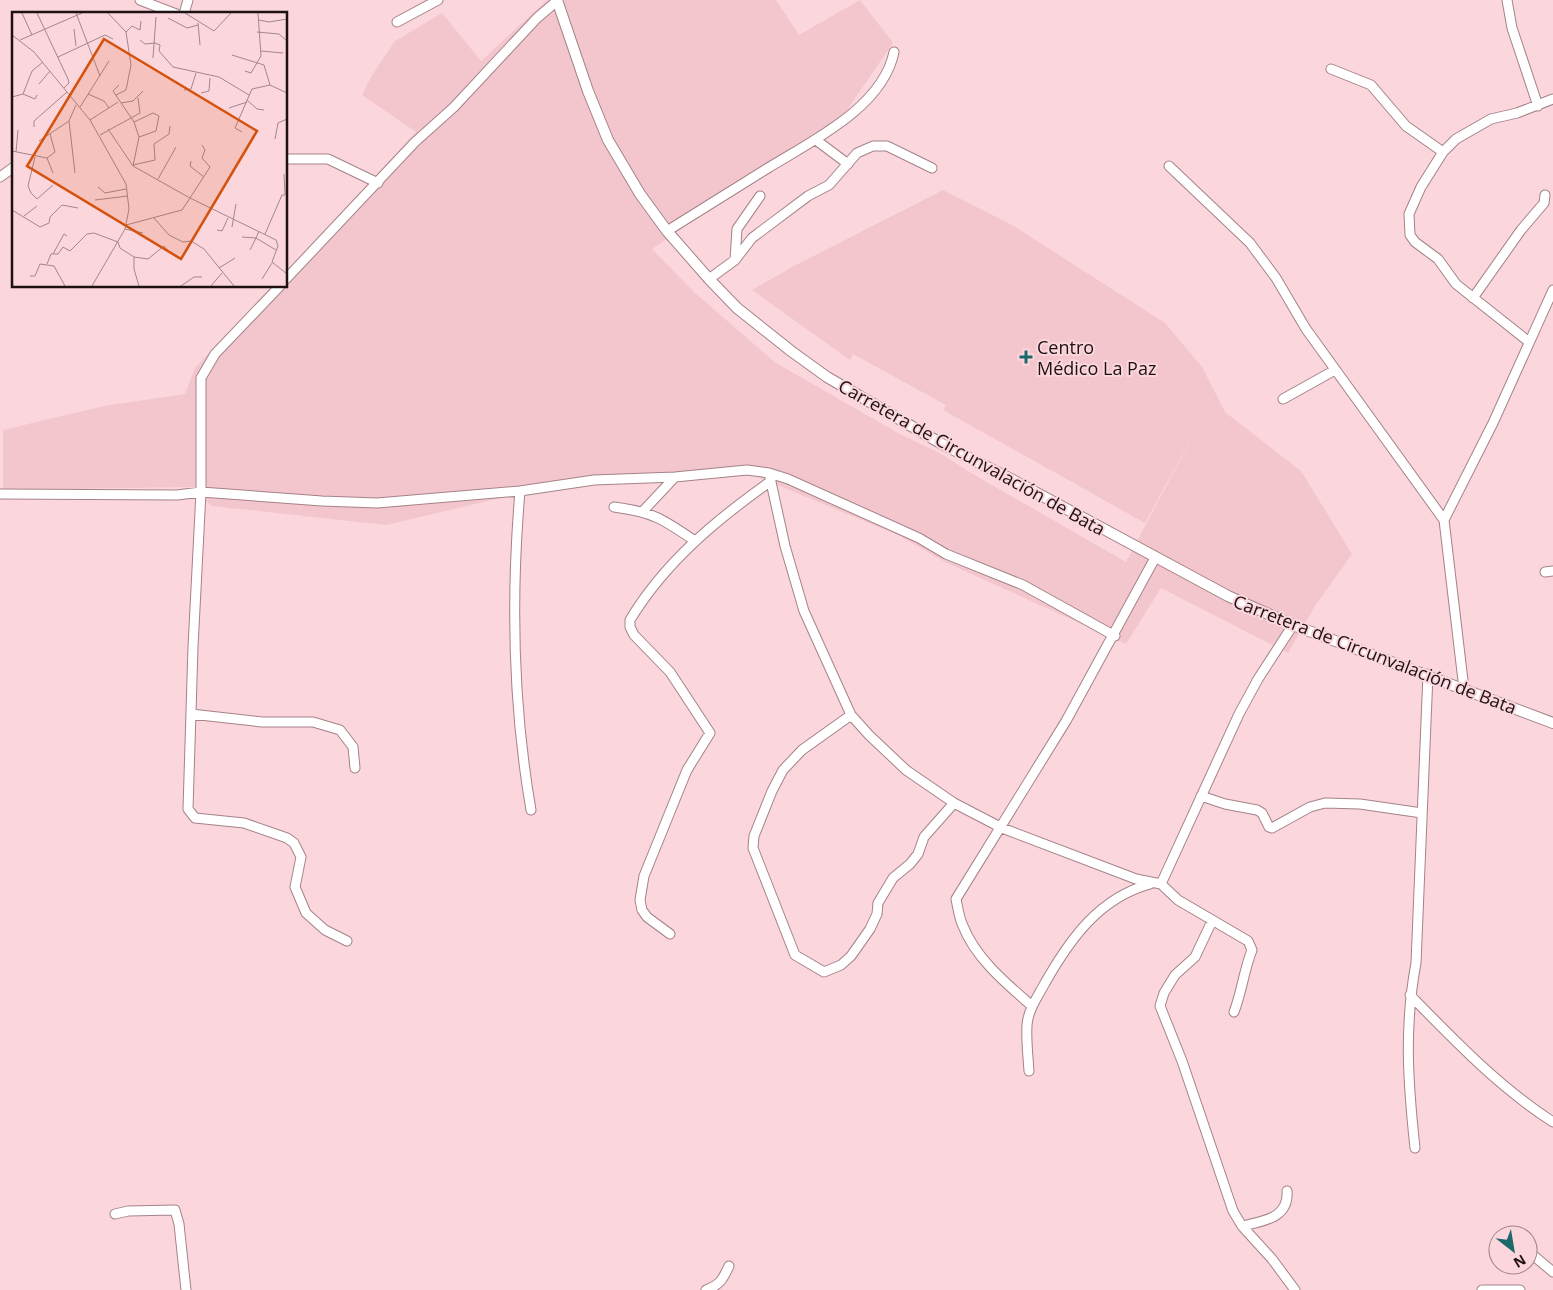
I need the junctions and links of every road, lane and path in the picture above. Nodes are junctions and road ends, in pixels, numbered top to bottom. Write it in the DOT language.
graph roads {
  1 [pos="140,0"];
  2 [pos="438,0"];
  3 [pos="557,0"];
  4 [pos="1508,0"];
  5 [pos="171,12"];
  6 [pos="397,22"];
  7 [pos="894,52"];
  8 [pos="1331,70"];
  9 [pos="1553,99"];
  10 [pos="1538,106"];
  11 [pos="816,140"];
  12 [pos="1443,152"];
  13 [pos="288,159"];
  14 [pos="848,164"];
  15 [pos="1169,166"];
  16 [pos="12,168"];
  17 [pos="932,168"];
  18 [pos="0,177"];
  19 [pos="378,183"];
  20 [pos="1545,195"];
  21 [pos="760,196"];
  22 [pos="667,231"];
  23 [pos="735,260"];
  24 [pos="288,277"];
  25 [pos="709,279"];
  26 [pos="278,288"];
  27 [pos="1553,290"];
  28 [pos="1473,298"];
  29 [pos="1529,342"];
  30 [pos="1335,370"];
  31 [pos="1283,399"];
  32 [pos="676,477"];
  33 [pos="770,477"];
  34 [pos="520,491"];
  35 [pos="201,492"];
  36 [pos="0,494"];
  37 [pos="614,507"];
  38 [pos="643,511"];
  39 [pos="1444,520"];
  40 [pos="695,541"];
  41 [pos="1155,558"];
  42 [pos="1293,625"];
  43 [pos="1114,636"];
  44 [pos="1428,674"];
  45 [pos="1464,689"];
  46 [pos="191,714"];
  47 [pos="851,715"];
  48 [pos="1553,723"];
  49 [pos="355,768"];
  50 [pos="1201,796"];
  51 [pos="954,803"];
  52 [pos="531,810"];
  53 [pos="1422,813"];
  54 [pos="1002,828"];
  55 [pos="1157,883"];
  56 [pos="1212,921"];
  57 [pos="670,934"];
  58 [pos="347,941"];
  59 [pos="1410,995"];
  60 [pos="1032,1006"];
  61 [pos="1234,1012"];
  62 [pos="1029,1070"];
  63 [pos="1553,1122"];
  64 [pos="1415,1148"];
  65 [pos="1287,1191"];
  66 [pos="115,1214"];
  67 [pos="1242,1226"];
  68 [pos="1538,1259"];
  69 [pos="729,1266"];
  70 [pos="1553,1272"];
  71 [pos="186,1290"];
  72 [pos="706,1290"];
  73 [pos="1295,1290"];
  74 [pos="1482,1290"];
  75 [pos="1520,1290"];
  1 -- 5 [label="street"];
  2 -- 6 [label="street"];
  3 -- 19 [label="street"];
  3 -- 22 [label="main road, Carretera de Circunvalación de Bata"];
  4 -- 10 [label="street"];
  7 -- 11 [label="street"];
  8 -- 12 [label="street"];
  9 -- 10 [label="street"];
  10 -- 12 [label="street"];
  11 -- 14 [label="street"];
  11 -- 22 [label="street"];
  12 -- 28 [label="street"];
  13 -- 19 [label="street"];
  14 -- 17 [label="street"];
  14 -- 23 [label="street"];
  15 -- 30 [label="street"];
  16 -- 18 [label="street"];
  19 -- 24 [label="street"];
  20 -- 28 [label="street"];
  21 -- 23 [label="street"];
  22 -- 25 [label="main road, Carretera de Circunvalación de Bata"];
  23 -- 25 [label="street"];
  25 -- 41 [label="main road, Carretera de Circunvalación de Bata"];
  26 -- 35 [label="street"];
  27 -- 29 [label="street"];
  28 -- 29 [label="street"];
  29 -- 39 [label="street"];
  30 -- 31 [label="street"];
  30 -- 39 [label="street"];
  32 -- 33 [label="street"];
  32 -- 34 [label="street"];
  32 -- 38 [label="street"];
  33 -- 40 [label="street"];
  33 -- 43 [label="street"];
  33 -- 47 [label="street"];
  34 -- 35 [label="street"];
  34 -- 52 [label="street"];
  35 -- 36 [label="street"];
  35 -- 46 [label="street"];
  37 -- 38 [label="street"];
  38 -- 40 [label="street"];
  39 -- 45 [label="street"];
  40 -- 57 [label="street"];
  41 -- 42 [label="main road, Carretera de Circunvalación de Bata"];
  41 -- 43 [label="street"];
  42 -- 44 [label="main road, Carretera de Circunvalación de Bata"];
  42 -- 50 [label="street"];
  43 -- 54 [label="street"];
  44 -- 45 [label="main road, Carretera de Circunvalación de Bata"];
  44 -- 53 [label="street"];
  45 -- 48 [label="main road, Carretera de Circunvalación de Bata"];
  46 -- 49 [label="street"];
  46 -- 58 [label="street"];
  47 -- 51 [label="street"];
  47 -- 51 [label="street"];
  50 -- 53 [label="street"];
  50 -- 55 [label="street"];
  51 -- 54 [label="street"];
  53 -- 59 [label="street"];
  54 -- 55 [label="street"];
  54 -- 60 [label="street"];
  55 -- 56 [label="street"];
  55 -- 60 [label="street"];
  56 -- 61 [label="street"];
  56 -- 67 [label="street"];
  59 -- 63 [label="street"];
  59 -- 64 [label="street"];
  60 -- 62 [label="street"];
  65 -- 67 [label="street"];
  66 -- 71 [label="street"];
  67 -- 73 [label="street"];
  68 -- 70 [label="street"];
  69 -- 72 [label="street"];
  74 -- 75 [label="street"];
}
